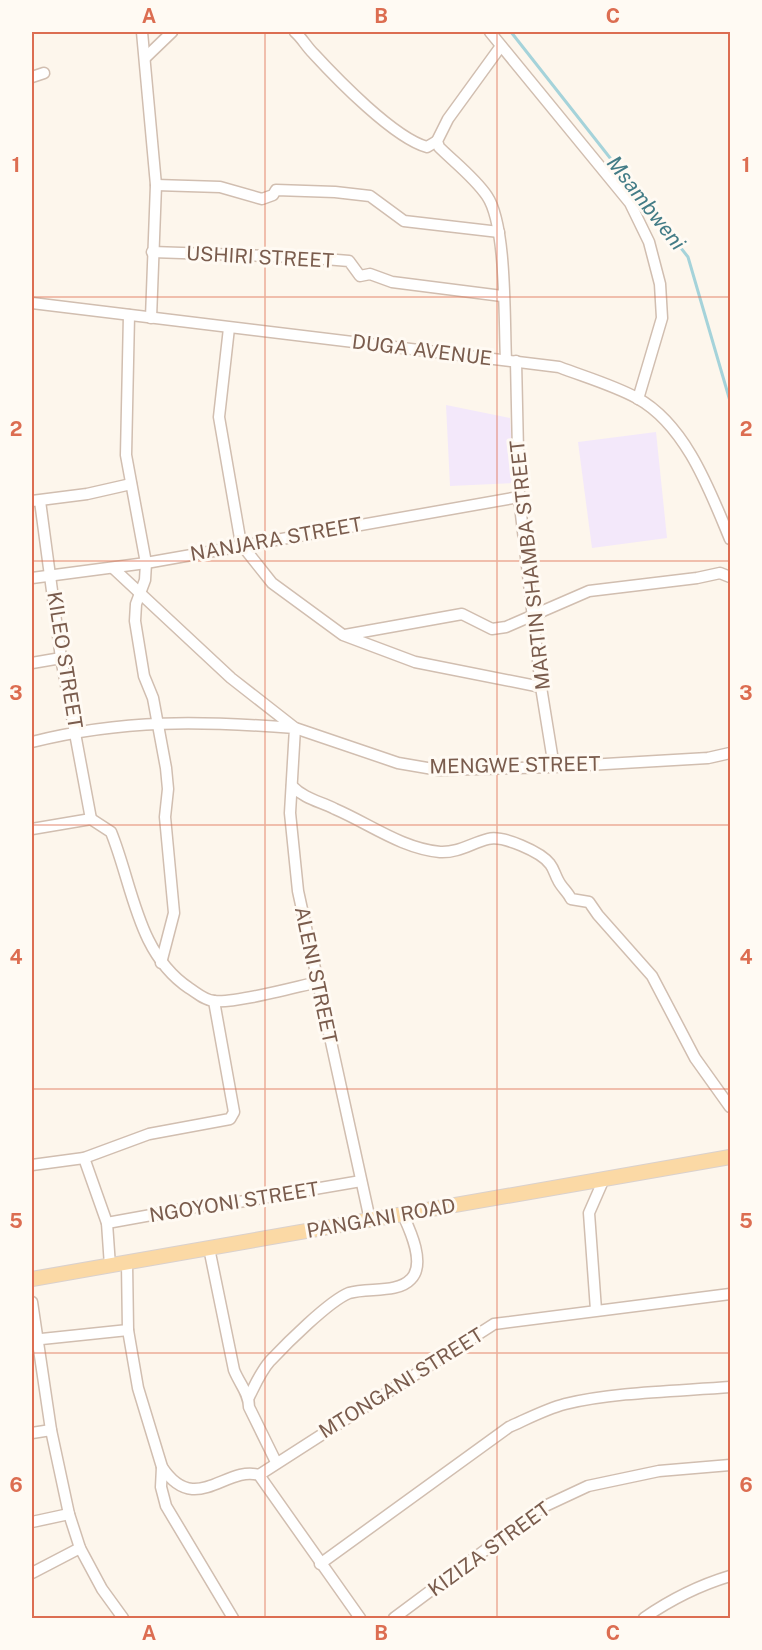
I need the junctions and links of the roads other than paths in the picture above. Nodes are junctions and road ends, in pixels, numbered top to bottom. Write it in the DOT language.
graph roads {
  1 [pos="142,32"];
  2 [pos="172,32"];
  3 [pos="295,32"];
  4 [pos="490,32"];
  5 [pos="501,46"];
  6 [pos="146,57"];
  7 [pos="44,73"];
  8 [pos="32,77"];
  9 [pos="437,141"];
  10 [pos="156,185"];
  11 [pos="500,232"];
  12 [pos="152,252"];
  13 [pos="502,296"];
  14 [pos="32,303"];
  15 [pos="129,315"];
  16 [pos="151,318"];
  17 [pos="229,328"];
  18 [pos="511,361"];
  19 [pos="638,399"];
  20 [pos="131,484"];
  21 [pos="519,497"];
  22 [pos="36,501"];
  23 [pos="730,539"];
  24 [pos="241,544"];
  25 [pos="146,563"];
  26 [pos="113,568"];
  27 [pos="51,575"];
  28 [pos="730,577"];
  29 [pos="32,578"];
  30 [pos="140,594"];
  31 [pos="534,615"];
  32 [pos="343,635"];
  33 [pos="62,658"];
  34 [pos="32,663"];
  35 [pos="541,687"];
  36 [pos="158,722"];
  37 [pos="295,728"];
  38 [pos="76,730"];
  39 [pos="32,742"];
  40 [pos="730,753"];
  41 [pos="554,767"];
  42 [pos="292,786"];
  43 [pos="91,819"];
  44 [pos="32,829"];
  45 [pos="161,963"];
  46 [pos="318,982"];
  47 [pos="213,1001"];
  48 [pos="730,1107"];
  49 [pos="730,1157"];
  50 [pos="84,1158"];
  51 [pos="32,1165"];
  52 [pos="361,1181"];
  53 [pos="603,1181"];
  54 [pos="403,1215"];
  55 [pos="370,1220"];
  56 [pos="107,1223"];
  57 [pos="209,1248"];
  58 [pos="127,1263"];
  59 [pos="110,1266"];
  60 [pos="32,1279"];
  61 [pos="730,1294"];
  62 [pos="32,1302"];
  63 [pos="596,1310"];
  64 [pos="128,1330"];
  65 [pos="34,1340"];
  66 [pos="730,1387"];
  67 [pos="249,1397"];
  68 [pos="51,1430"];
  69 [pos="32,1433"];
  70 [pos="276,1462"];
  71 [pos="730,1466"];
  72 [pos="162,1467"];
  73 [pos="260,1475"];
  74 [pos="69,1514"];
  75 [pos="32,1522"];
  76 [pos="80,1548"];
  77 [pos="320,1564"];
  78 [pos="32,1573"];
  79 [pos="730,1576"];
  80 [pos="354,1617"];
  81 [pos="123,1618"];
  82 [pos="233,1618"];
  83 [pos="394,1618"];
  84 [pos="644,1618"];
  1 -- 6 [label="street"];
  2 -- 6 [label="street"];
  3 -- 9 [label="street"];
  4 -- 5 [label="street"];
  5 -- 9 [label="street"];
  5 -- 19 [label="street"];
  6 -- 10 [label="street"];
  7 -- 8 [label="street"];
  9 -- 11 [label="street, MARTIN SHAMBA STREET"];
  10 -- 11 [label="street"];
  10 -- 12 [label="street"];
  11 -- 13 [label="street, MARTIN SHAMBA STREET"];
  12 -- 13 [label="street, USHIRI STREET"];
  12 -- 16 [label="street"];
  13 -- 18 [label="street, MARTIN SHAMBA STREET"];
  14 -- 15 [label="street, DUGA AVENUE"];
  15 -- 16 [label="street, DUGA AVENUE"];
  15 -- 20 [label="street"];
  16 -- 17 [label="street, DUGA AVENUE"];
  17 -- 18 [label="street, DUGA AVENUE"];
  17 -- 24 [label="street"];
  18 -- 19 [label="street, DUGA AVENUE"];
  18 -- 21 [label="street, MARTIN SHAMBA STREET"];
  19 -- 23 [label="street, DUGA AVENUE"];
  20 -- 22 [label="street"];
  20 -- 25 [label="street"];
  21 -- 24 [label="street, NANJARA STREET"];
  21 -- 31 [label="street, MARTIN SHAMBA STREET"];
  22 -- 27 [label="street, KILEO STREET"];
  24 -- 25 [label="street, NANJARA STREET"];
  24 -- 32 [label="street"];
  25 -- 26 [label="street, NANJARA STREET"];
  25 -- 30 [label="street"];
  26 -- 27 [label="street, NANJARA STREET"];
  26 -- 30 [label="street, MENGWE STREET"];
  27 -- 29 [label="street, NANJARA STREET"];
  27 -- 33 [label="street, KILEO STREET"];
  28 -- 31 [label="street"];
  30 -- 36 [label="street"];
  30 -- 37 [label="street, MENGWE STREET"];
  31 -- 32 [label="street"];
  31 -- 35 [label="street, MARTIN SHAMBA STREET"];
  32 -- 35 [label="street"];
  33 -- 34 [label="street"];
  33 -- 38 [label="street, KILEO STREET"];
  35 -- 41 [label="street, MARTIN SHAMBA STREET"];
  36 -- 37 [label="street"];
  36 -- 38 [label="street"];
  36 -- 45 [label="street"];
  37 -- 41 [label="street, MENGWE STREET"];
  37 -- 42 [label="street, ALENI STREET"];
  38 -- 39 [label="street"];
  38 -- 43 [label="street, KILEO STREET"];
  40 -- 41 [label="street, MENGWE STREET"];
  42 -- 46 [label="street, ALENI STREET"];
  42 -- 48 [label="street"];
  43 -- 44 [label="street"];
  43 -- 45 [label="street"];
  45 -- 47 [label="street"];
  46 -- 47 [label="street"];
  46 -- 52 [label="street, ALENI STREET"];
  47 -- 50 [label="street"];
  49 -- 53 [label="main road, PANGANI ROAD"];
  50 -- 51 [label="street"];
  50 -- 56 [label="street"];
  52 -- 55 [label="street, ALENI STREET"];
  52 -- 56 [label="street, NGOYONI STREET"];
  53 -- 54 [label="main road, PANGANI ROAD"];
  53 -- 63 [label="street"];
  54 -- 55 [label="main road, PANGANI ROAD"];
  54 -- 67 [label="street"];
  55 -- 57 [label="main road, PANGANI ROAD"];
  56 -- 59 [label="street"];
  57 -- 58 [label="main road, PANGANI ROAD"];
  57 -- 67 [label="street"];
  58 -- 59 [label="main road, PANGANI ROAD"];
  58 -- 64 [label="street"];
  59 -- 60 [label="main road, PANGANI ROAD"];
  61 -- 63 [label="street, MTONGANI STREET"];
  62 -- 65 [label="street"];
  63 -- 70 [label="street, MTONGANI STREET"];
  64 -- 65 [label="street"];
  64 -- 72 [label="street"];
  65 -- 68 [label="street"];
  66 -- 77 [label="street"];
  67 -- 70 [label="street"];
  68 -- 69 [label="street"];
  68 -- 74 [label="street"];
  70 -- 73 [label="street, MTONGANI STREET"];
  71 -- 83 [label="street, KIZIZA STREET"];
  72 -- 73 [label="street"];
  72 -- 82 [label="street"];
  73 -- 77 [label="street"];
  74 -- 75 [label="street"];
  74 -- 76 [label="street"];
  76 -- 78 [label="street"];
  76 -- 81 [label="street"];
  77 -- 80 [label="street"];
  79 -- 84 [label="street"];
}
